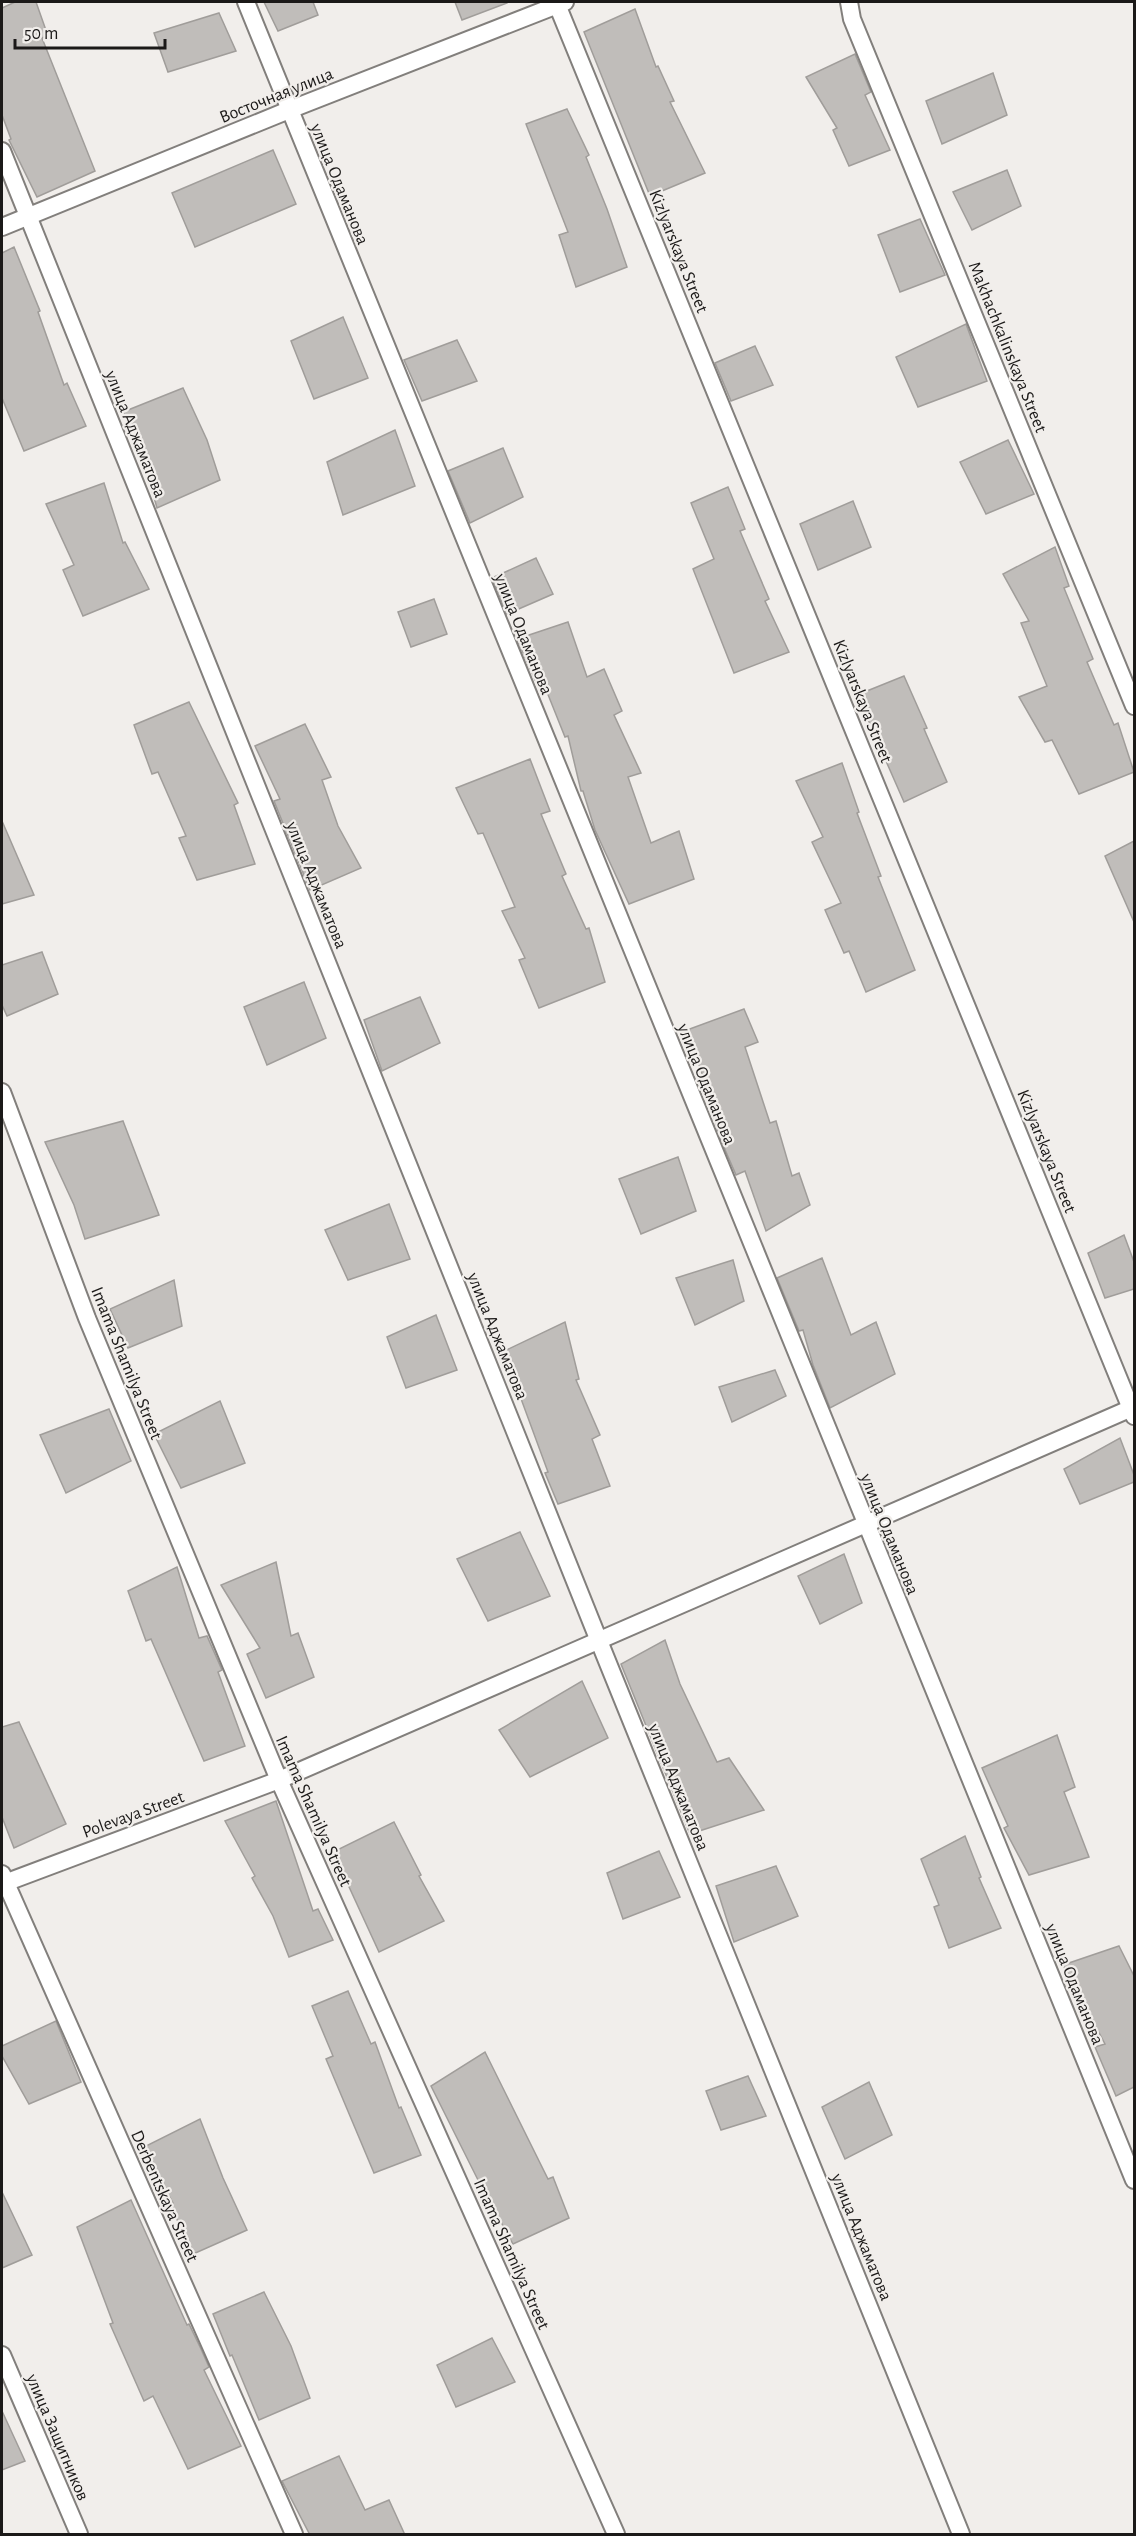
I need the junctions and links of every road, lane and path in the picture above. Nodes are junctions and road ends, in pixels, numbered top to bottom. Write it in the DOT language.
graph roads {
  1 [pos="246,2"];
  2 [pos="560,2"];
  3 [pos="849,2"];
  4 [pos="289,110"];
  5 [pos="2,151"];
  6 [pos="27,217"];
  7 [pos="2,227"];
  8 [pos="1134,706"];
  9 [pos="2,1092"];
  10 [pos="1133,1410"];
  11 [pos="865,1524"];
  12 [pos="598,1641"];
  13 [pos="279,1780"];
  14 [pos="3,1880"];
  15 [pos="1134,2180"];
  16 [pos="2,2355"];
  17 [pos="79,2535"];
  18 [pos="294,2535"];
  19 [pos="616,2535"];
  20 [pos="961,2535"];
  1 -- 4 [label="street, улица Одаманова"];
  2 -- 4 [label="street, Восточная улица"];
  2 -- 10 [label="street, Kizlyarskaya Street"];
  3 -- 8 [label="street, Makhachkalinskaya Street"];
  4 -- 6 [label="street, Восточная улица"];
  4 -- 11 [label="street, улица Одаманова"];
  5 -- 6 [label="street, улица Аджаматова"];
  6 -- 7 [label="street, Восточная улица"];
  6 -- 12 [label="street, улица Аджаматова"];
  9 -- 13 [label="street, Imama Shamilya Street"];
  10 -- 11 [label="street, Polevaya Street"];
  11 -- 12 [label="street, Polevaya Street"];
  11 -- 15 [label="street, улица Одаманова"];
  12 -- 13 [label="street, Polevaya Street"];
  12 -- 20 [label="street, улица Аджаматова"];
  13 -- 14 [label="street, Polevaya Street"];
  13 -- 19 [label="street, Imama Shamilya Street"];
  14 -- 18 [label="street, Derbentskaya Street"];
  16 -- 17 [label="street, улица Защитников"];
}
